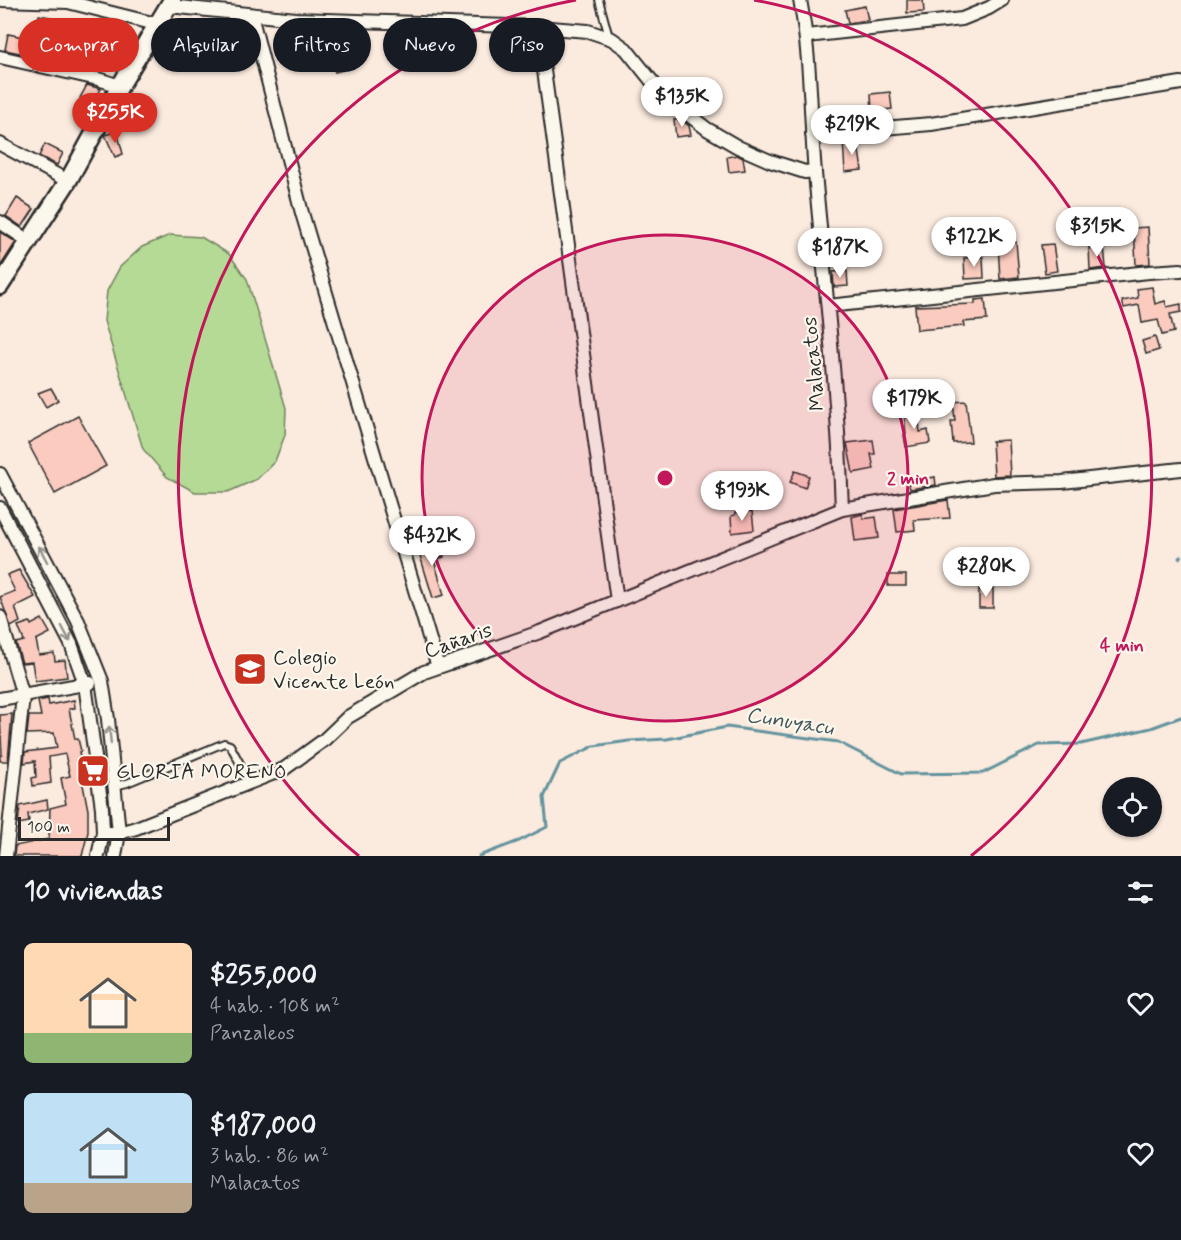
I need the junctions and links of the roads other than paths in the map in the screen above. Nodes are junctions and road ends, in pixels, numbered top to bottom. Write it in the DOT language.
graph roads {
  1 [pos="0,0"];
  2 [pos="599,0"];
  3 [pos="800,0"];
  4 [pos="1002,0"];
  5 [pos="170,3"];
  6 [pos="251,15"];
  7 [pos="160,18"];
  8 [pos="151,23"];
  9 [pos="489,25"];
  10 [pos="565,29"];
  11 [pos="151,33"];
  12 [pos="807,36"];
  13 [pos="610,38"];
  14 [pos="0,57"];
  15 [pos="544,72"];
  16 [pos="1181,83"];
  17 [pos="120,86"];
  18 [pos="812,134"];
  19 [pos="0,144"];
  20 [pos="815,171"];
  21 [pos="68,181"];
  22 [pos="0,222"];
  23 [pos="30,242"];
  24 [pos="1181,270"];
  25 [pos="0,284"];
  26 [pos="828,306"];
  27 [pos="1181,469"];
  28 [pos="0,474"];
  29 [pos="4,493"];
  30 [pos="0,508"];
  31 [pos="842,509"];
  32 [pos="617,601"];
  33 [pos="0,617"];
  34 [pos="438,667"];
  35 [pos="102,681"];
  36 [pos="85,684"];
  37 [pos="23,696"];
  38 [pos="0,699"];
  39 [pos="250,782"];
  40 [pos="115,786"];
  41 [pos="104,833"];
  42 [pos="119,833"];
  43 [pos="6,856"];
  44 [pos="98,856"];
  45 [pos="115,856"];
  1 -- 8 [label="street"];
  2 -- 13 [label="lane"];
  3 -- 12 [label="street, Malacatos"];
  4 -- 12 [label="street"];
  5 -- 6 [label="street"];
  5 -- 7 [label="street"];
  6 -- 9 [label="street"];
  6 -- 34 [label="street"];
  10 -- 13 [label="street"];
  11 -- 17 [label="street"];
  12 -- 18 [label="street, Malacatos"];
  13 -- 20 [label="street"];
  14 -- 17 [label="street"];
  15 -- 32 [label="street"];
  16 -- 18 [label="street"];
  17 -- 21 [label="street"];
  18 -- 20 [label="street, Malacatos"];
  19 -- 21 [label="street"];
  20 -- 26 [label="street, Malacatos"];
  21 -- 23 [label="street"];
  22 -- 23 [label="street"];
  23 -- 25 [label="street"];
  24 -- 26 [label="street"];
  26 -- 31 [label="street, Malacatos"];
  27 -- 31 [label="street, Cañaris"];
  28 -- 29 [label="street"];
  35 -- 29 [label="street, one-way"];
  30 -- 36 [label="street, one-way"];
  31 -- 32 [label="street, Cañaris"];
  32 -- 34 [label="street, Cañaris"];
  33 -- 37 [label="street"];
  34 -- 39 [label="street, Cañaris"];
  35 -- 36 [label="street"];
  40 -- 35 [label="street, one-way"];
  36 -- 37 [label="street"];
  36 -- 41 [label="street"];
  37 -- 38 [label="street"];
  37 -- 43 [label="street"];
  39 -- 40 [label="lane"];
  39 -- 42 [label="street, Cañaris"];
  40 -- 42 [label="street"];
  41 -- 42 [label="street, Cañaris"];
  41 -- 44 [label="street"];
  42 -- 45 [label="street"];
}
